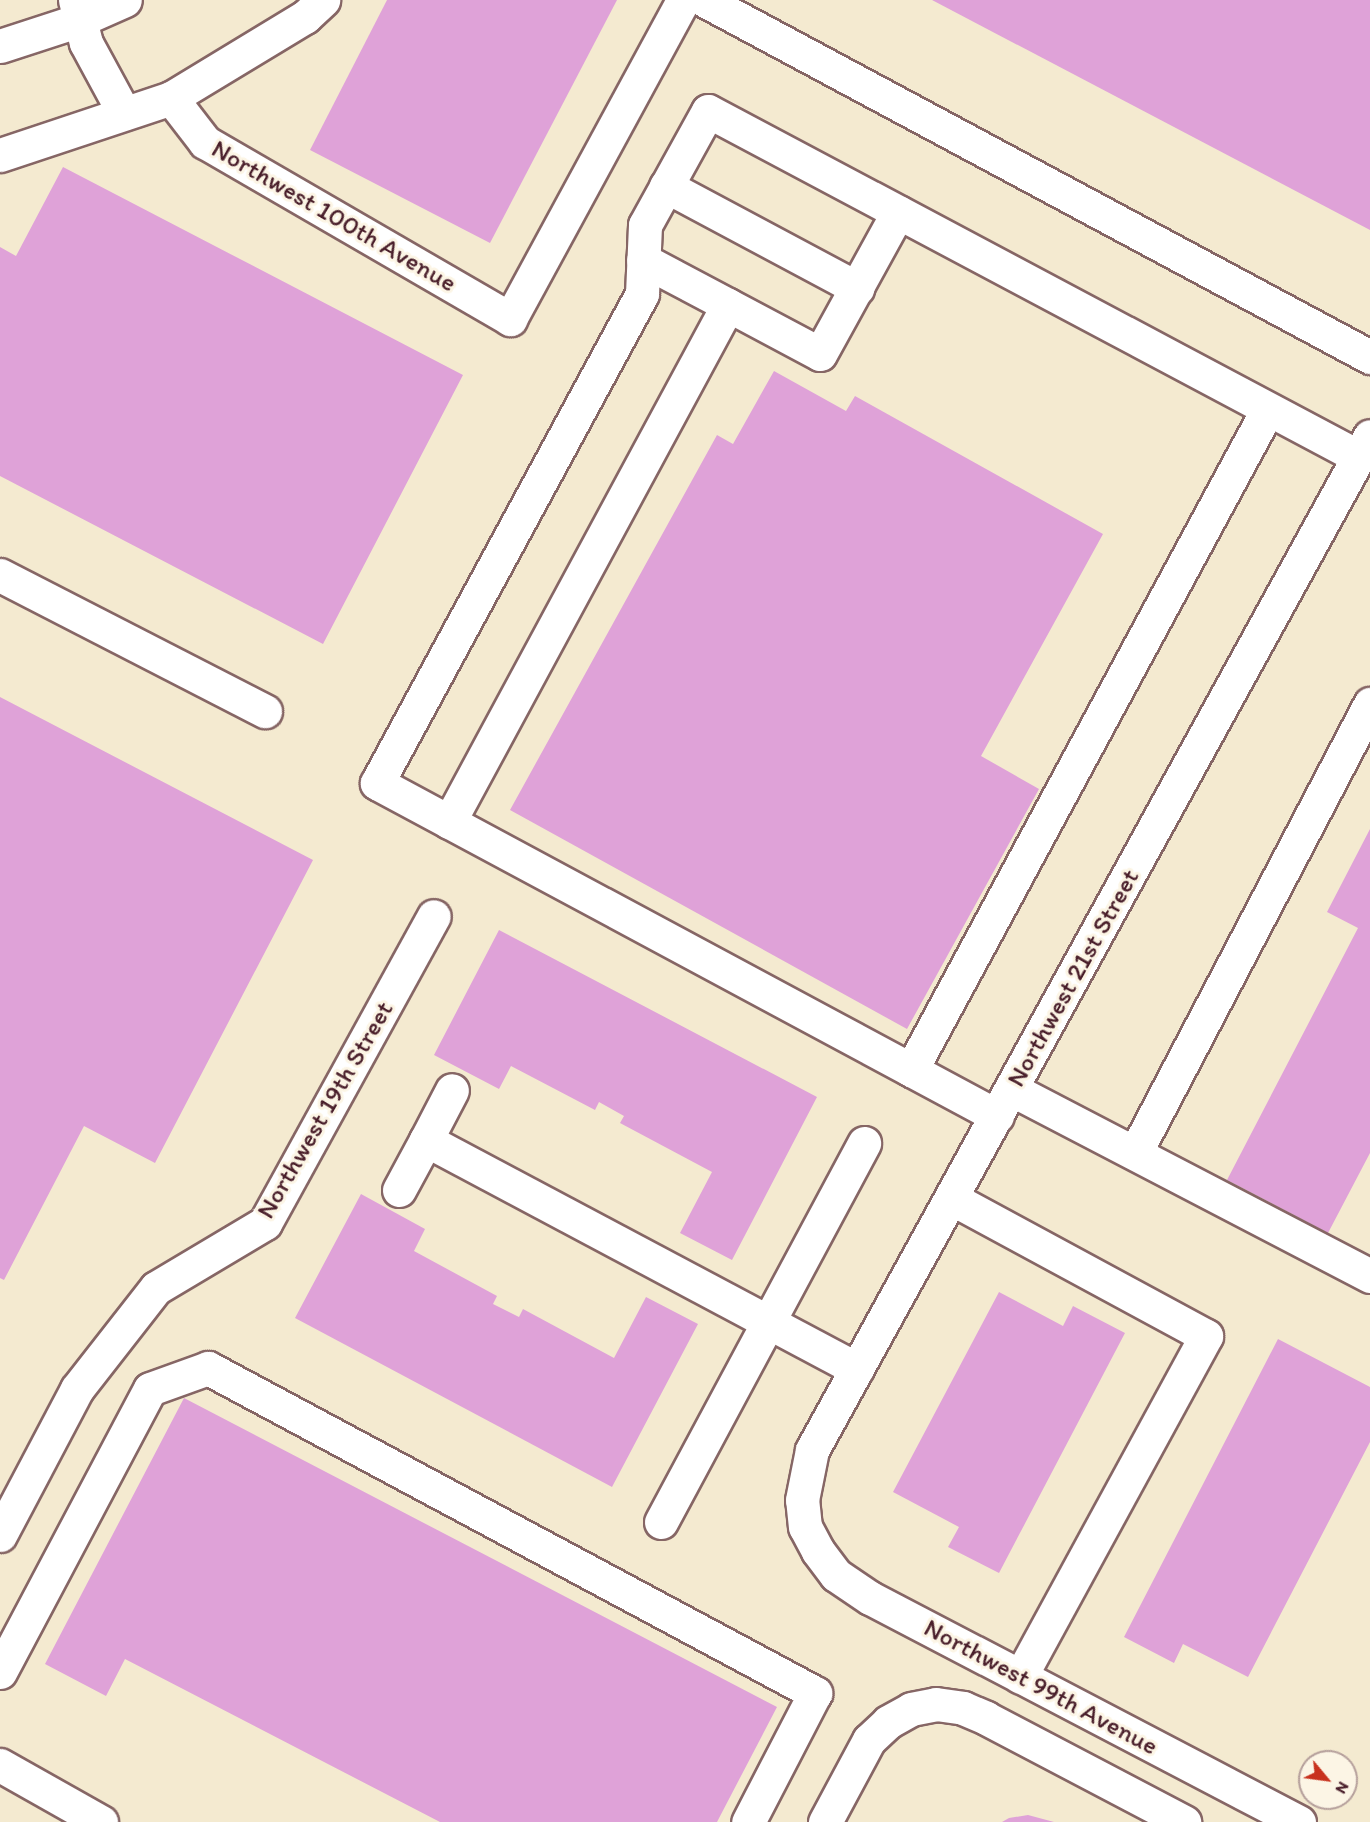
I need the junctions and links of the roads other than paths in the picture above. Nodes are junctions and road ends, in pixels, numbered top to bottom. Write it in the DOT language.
graph roads {
  1 [pos="125,0"];
  2 [pos="323,0"];
  3 [pos="683,0"];
  4 [pos="704,0"];
  5 [pos="78,10"];
  6 [pos="0,46"];
  7 [pos="171,98"];
  8 [pos="124,113"];
  9 [pos="0,155"];
  10 [pos="666,186"];
  11 [pos="898,212"];
  12 [pos="643,260"];
  13 [pos="857,288"];
  14 [pos="728,305"];
  15 [pos="1370,357"];
  16 [pos="1268,409"];
  17 [pos="1364,447"];
  18 [pos="0,575"];
  19 [pos="1370,704"];
  20 [pos="265,711"];
  21 [pos="449,822"];
  22 [pos="434,916"];
  23 [pos="911,1070"];
  24 [pos="452,1090"];
  25 [pos="1004,1102"];
  26 [pos="426,1140"];
  27 [pos="864,1143"];
  28 [pos="1135,1153"];
  29 [pos="399,1190"];
  30 [pos="951,1198"];
  31 [pos="1370,1276"];
  32 [pos="767,1321"];
  33 [pos="857,1369"];
  34 [pos="661,1522"];
  35 [pos="3,1523"];
  36 [pos="805,1527"];
  37 [pos="0,1672"];
  38 [pos="1020,1677"];
  39 [pos="0,1765"];
  40 [pos="1255,1812"];
  41 [pos="101,1822"];
  42 [pos="748,1822"];
  43 [pos="825,1822"];
  44 [pos="1184,1822"];
  45 [pos="1299,1822"];
  1 -- 5 [label="street"];
  2 -- 7 [label="street"];
  3 -- 7 [label="street, Northwest 100th Avenue"];
  4 -- 15 [label="street"];
  5 -- 6 [label="street"];
  5 -- 8 [label="street"];
  7 -- 8 [label="street"];
  8 -- 9 [label="street"];
  10 -- 11 [label="street"];
  10 -- 12 [label="street"];
  10 -- 13 [label="street"];
  11 -- 13 [label="street"];
  11 -- 16 [label="street"];
  12 -- 14 [label="street"];
  12 -- 21 [label="street"];
  13 -- 14 [label="street"];
  14 -- 21 [label="street"];
  16 -- 17 [label="street"];
  16 -- 23 [label="street"];
  17 -- 25 [label="street, Northwest 21st Street"];
  18 -- 20 [label="street"];
  19 -- 28 [label="street"];
  21 -- 23 [label="street"];
  22 -- 35 [label="street, Northwest 19th Street"];
  23 -- 25 [label="street"];
  24 -- 26 [label="street"];
  25 -- 28 [label="street"];
  25 -- 30 [label="street, Northwest 21st Street"];
  26 -- 29 [label="street"];
  26 -- 32 [label="street"];
  27 -- 32 [label="street"];
  28 -- 31 [label="street"];
  30 -- 33 [label="street, Northwest 21st Street"];
  30 -- 38 [label="street"];
  32 -- 33 [label="street"];
  32 -- 34 [label="street"];
  33 -- 36 [label="street, Northwest 21st Street"];
  36 -- 38 [label="street, Northwest 99th Avenue"];
  37 -- 42 [label="street"];
  38 -- 40 [label="street, Northwest 99th Avenue"];
  39 -- 41 [label="street"];
  40 -- 45 [label="street, Northwest 99th Avenue"];
  43 -- 44 [label="street"];
}
